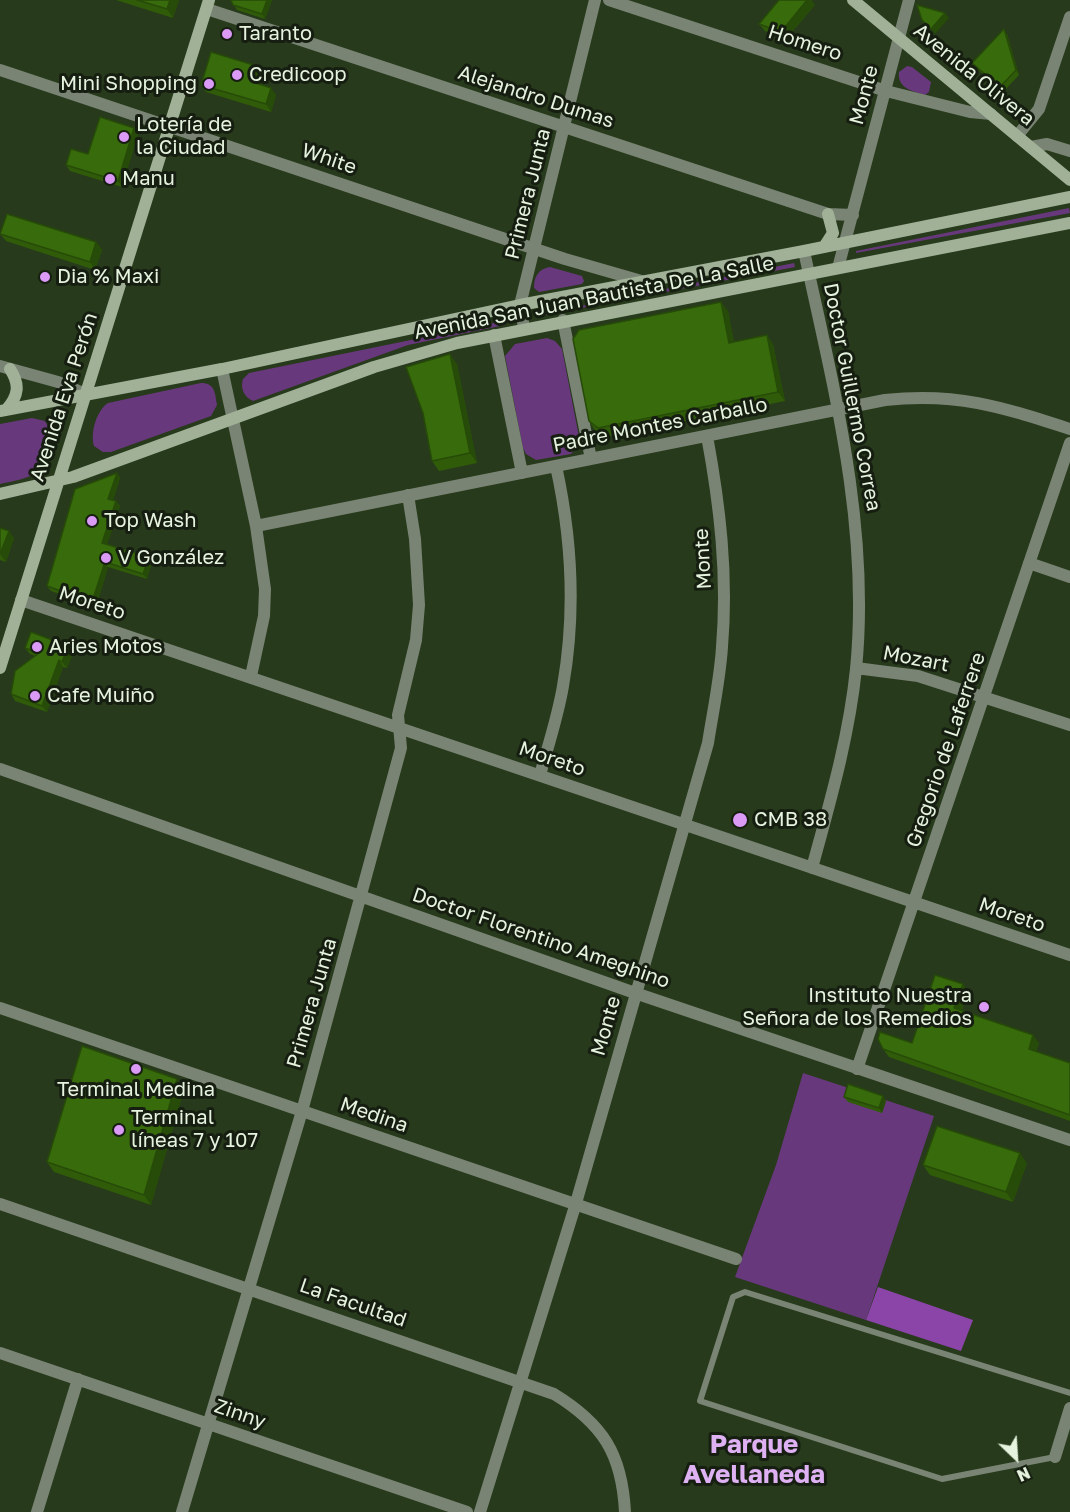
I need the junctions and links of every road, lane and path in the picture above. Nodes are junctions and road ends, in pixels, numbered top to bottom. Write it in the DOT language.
graph roads {
  1 [pos="595,0"];
  2 [pos="609,0"];
  3 [pos="853,0"];
  4 [pos="909,0"];
  5 [pos="208,4"];
  6 [pos="1070,17"];
  7 [pos="899,39"];
  8 [pos="0,70"];
  9 [pos="886,90"];
  10 [pos="991,114"];
  11 [pos="169,126"];
  12 [pos="565,128"];
  13 [pos="1017,136"];
  14 [pos="1031,147"];
  15 [pos="1070,151"];
  16 [pos="1070,180"];
  17 [pos="1070,197"];
  18 [pos="828,214"];
  19 [pos="853,215"];
  20 [pos="1070,223"];
  21 [pos="847,242"];
  22 [pos="824,247"];
  23 [pos="535,249"];
  24 [pos="804,251"];
  25 [pos="838,268"];
  26 [pos="809,275"];
  27 [pos="646,282"];
  28 [pos="520,305"];
  29 [pos="563,321"];
  30 [pos="524,328"];
  31 [pos="494,334"];
  32 [pos="5,368"];
  33 [pos="222,369"];
  34 [pos="85,394"];
  35 [pos="838,409"];
  36 [pos="3,410"];
  37 [pos="233,417"];
  38 [pos="1070,429"];
  39 [pos="707,436"];
  40 [pos="1070,443"];
  41 [pos="591,459"];
  42 [pos="556,466"];
  43 [pos="522,472"];
  44 [pos="57,482"];
  45 [pos="0,495"];
  46 [pos="408,495"];
  47 [pos="256,526"];
  48 [pos="1029,563"];
  49 [pos="1070,577"];
  50 [pos="21,600"];
  51 [pos="0,668"];
  52 [pos="856,668"];
  53 [pos="250,676"];
  54 [pos="984,697"];
  55 [pos="1070,725"];
  56 [pos="399,728"];
  57 [pos="0,769"];
  58 [pos="540,775"];
  59 [pos="683,824"];
  60 [pos="812,868"];
  61 [pos="363,896"];
  62 [pos="914,902"];
  63 [pos="1070,955"];
  64 [pos="635,993"];
  65 [pos="0,1008"];
  66 [pos="857,1069"];
  67 [pos="302,1111"];
  68 [pos="1070,1140"];
  69 [pos="576,1203"];
  70 [pos="0,1204"];
  71 [pos="736,1259"];
  72 [pos="249,1289"];
  73 [pos="0,1353"];
  74 [pos="78,1379"];
  75 [pos="521,1381"];
  76 [pos="1070,1393"];
  77 [pos="1070,1408"];
  78 [pos="209,1424"];
  79 [pos="1055,1457"];
  80 [pos="37,1512"];
  81 [pos="182,1512"];
  82 [pos="467,1512"];
  83 [pos="480,1512"];
  84 [pos="625,1512"];
  1 -- 12 [label="street, Primera Junta"];
  2 -- 9 [label="street, Homero"];
  3 -- 7 [label="street, Avenida Olivera"];
  4 -- 7 [label="street, Monte"];
  5 -- 11 [label="street, Avenida Eva Perón"];
  5 -- 12 [label="street, Alejandro Dumas"];
  6 -- 13 [label="street"];
  7 -- 9 [label="street, Monte"];
  7 -- 10 [label="street, Avenida Olivera"];
  8 -- 11 [label="street, White"];
  9 -- 10 [label="street, Homero"];
  9 -- 19 [label="street, Monte"];
  10 -- 13 [label="street, Avenida Olivera"];
  11 -- 23 [label="street, White"];
  11 -- 34 [label="street, Avenida Eva Perón"];
  12 -- 18 [label="street, Alejandro Dumas"];
  12 -- 23 [label="street, Primera Junta"];
  13 -- 14 [label="street, Avenida Olivera"];
  14 -- 15 [label="street"];
  14 -- 16 [label="street, Avenida Olivera"];
  17 -- 21 [label="street, Avenida San Juan Bautista De La Salle"];
  18 -- 19 [label="street, Alejandro Dumas"];
  18 -- 22 [label="street"];
  19 -- 21 [label="street, Monte"];
  20 -- 25 [label="street, Avenida San Juan Bautista De La Salle"];
  21 -- 22 [label="street, Avenida San Juan Bautista De La Salle"];
  21 -- 25 [label="street, Monte"];
  22 -- 24 [label="street, Avenida San Juan Bautista De La Salle"];
  23 -- 27 [label="street, White"];
  23 -- 28 [label="street, Primera Junta"];
  24 -- 26 [label="street, Doctor Guillermo Correa"];
  24 -- 27 [label="street, Avenida San Juan Bautista De La Salle"];
  25 -- 26 [label="street, Avenida San Juan Bautista De La Salle"];
  26 -- 29 [label="street, Avenida San Juan Bautista De La Salle"];
  26 -- 35 [label="street, Doctor Guillermo Correa"];
  27 -- 28 [label="street, Avenida San Juan Bautista De La Salle"];
  28 -- 30 [label="street, Primera Junta"];
  28 -- 33 [label="street, Avenida San Juan Bautista De La Salle"];
  29 -- 30 [label="street, Avenida San Juan Bautista De La Salle"];
  29 -- 41 [label="street"];
  30 -- 31 [label="street, Avenida San Juan Bautista De La Salle"];
  31 -- 37 [label="street, Avenida San Juan Bautista De La Salle"];
  31 -- 43 [label="street"];
  32 -- 34 [label="street"];
  32 -- 36 [label="street"];
  33 -- 34 [label="street, Avenida San Juan Bautista De La Salle"];
  33 -- 37 [label="street"];
  34 -- 36 [label="street, Avenida San Juan Bautista De La Salle"];
  34 -- 44 [label="street, Avenida Eva Perón"];
  35 -- 38 [label="street, Padre Montes Carballo"];
  35 -- 39 [label="street, Padre Montes Carballo"];
  35 -- 52 [label="street, Doctor Guillermo Correa"];
  37 -- 44 [label="street, Avenida San Juan Bautista De La Salle"];
  37 -- 47 [label="street"];
  39 -- 41 [label="street, Padre Montes Carballo"];
  39 -- 59 [label="street, Monte"];
  40 -- 48 [label="street, Gregorio de Laferrere"];
  41 -- 42 [label="street, Padre Montes Carballo"];
  42 -- 43 [label="street, Padre Montes Carballo"];
  42 -- 58 [label="street"];
  43 -- 46 [label="street, Padre Montes Carballo"];
  44 -- 45 [label="street, Avenida San Juan Bautista De La Salle"];
  44 -- 50 [label="street, Avenida Eva Perón"];
  46 -- 47 [label="street, Padre Montes Carballo"];
  46 -- 56 [label="street, Primera Junta"];
  47 -- 53 [label="street"];
  48 -- 49 [label="street"];
  48 -- 54 [label="street, Gregorio de Laferrere"];
  50 -- 51 [label="street, Avenida Eva Perón"];
  50 -- 53 [label="street, Moreto"];
  52 -- 54 [label="street, Mozart"];
  52 -- 60 [label="street, Doctor Guillermo Correa"];
  53 -- 56 [label="street, Moreto"];
  54 -- 55 [label="street, Mozart"];
  54 -- 62 [label="street, Gregorio de Laferrere"];
  56 -- 58 [label="street, Moreto"];
  56 -- 61 [label="street, Primera Junta"];
  57 -- 61 [label="street, Doctor Florentino Ameghino"];
  58 -- 59 [label="street, Moreto"];
  59 -- 60 [label="street, Moreto"];
  59 -- 64 [label="street, Monte"];
  60 -- 62 [label="street, Moreto"];
  61 -- 64 [label="street, Doctor Florentino Ameghino"];
  61 -- 67 [label="street, Primera Junta"];
  62 -- 63 [label="street, Moreto"];
  62 -- 66 [label="street, Gregorio de Laferrere"];
  64 -- 66 [label="street, Doctor Florentino Ameghino"];
  64 -- 69 [label="street, Monte"];
  65 -- 67 [label="street, Medina"];
  66 -- 68 [label="street, Doctor Florentino Ameghino"];
  67 -- 69 [label="street, Medina"];
  67 -- 72 [label="street, Primera Junta"];
  69 -- 71 [label="street, Medina"];
  69 -- 75 [label="street, Monte"];
  70 -- 72 [label="street, La Facultad"];
  72 -- 75 [label="street, La Facultad"];
  72 -- 78 [label="street, Primera Junta"];
  73 -- 74 [label="street, Zinny"];
  74 -- 78 [label="street, Zinny"];
  74 -- 80 [label="street"];
  75 -- 83 [label="street, Monte"];
  75 -- 84 [label="street, La Facultad"];
  76 -- 79 [label="lane"];
  77 -- 79 [label="street"];
  78 -- 81 [label="street, Primera Junta"];
  78 -- 82 [label="street, Zinny"];
}
